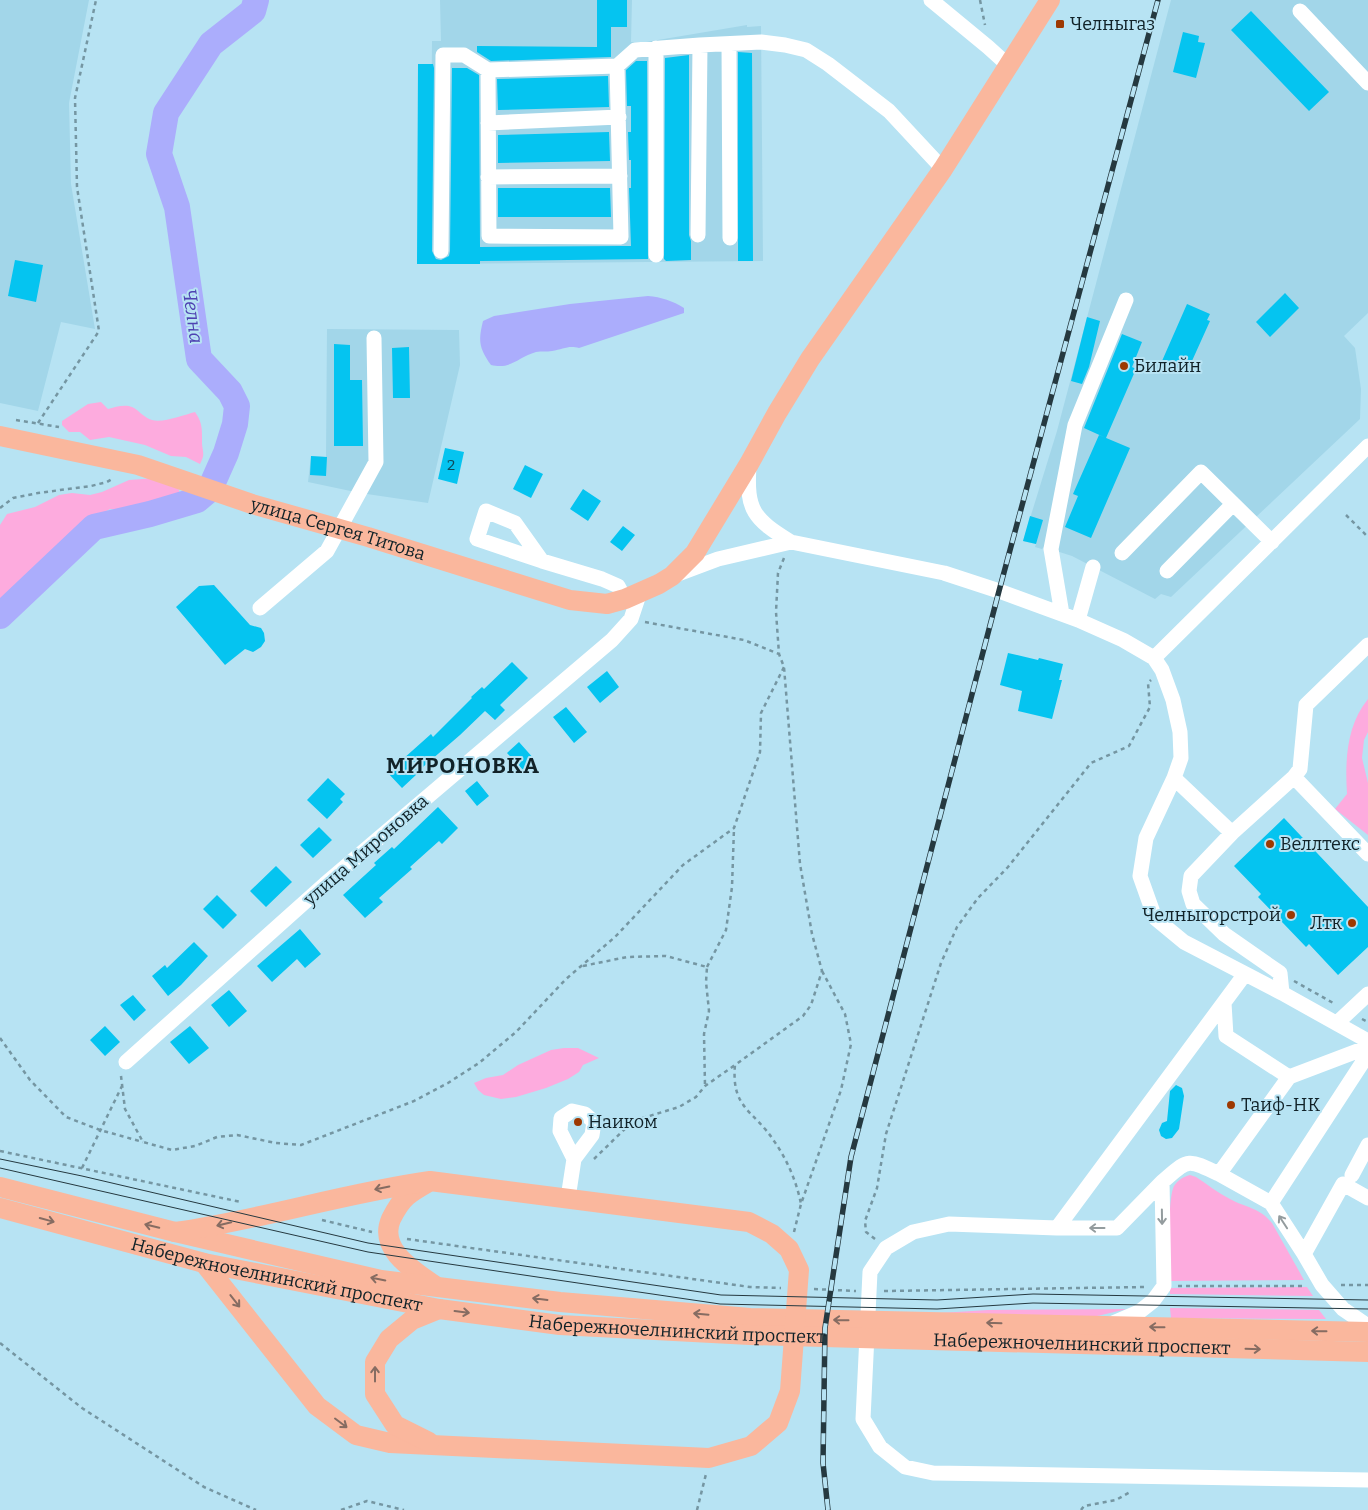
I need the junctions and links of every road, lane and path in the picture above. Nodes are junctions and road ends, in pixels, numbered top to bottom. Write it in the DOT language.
graph roads {
  1 [pos="96,0"];
  2 [pos="931,0"];
  3 [pos="1050,0"];
  4 [pos="1300,11"];
  5 [pos="729,44"];
  6 [pos="700,45"];
  7 [pos="656,48"];
  8 [pos="618,66"];
  9 [pos="1009,66"];
  10 [pos="488,70"];
  11 [pos="1368,83"];
  12 [pos="619,117"];
  13 [pos="488,123"];
  14 [pos="943,169"];
  15 [pos="620,176"];
  16 [pos="488,177"];
  17 [pos="698,235"];
  18 [pos="730,238"];
  19 [pos="441,251"];
  20 [pos="656,255"];
  21 [pos="1126,300"];
  22 [pos="374,338"];
  23 [pos="38,423"];
  24 [pos="59,427"];
  25 [pos="5,428"];
  26 [pos="1368,446"];
  27 [pos="136,464"];
  28 [pos="749,464"];
  29 [pos="1233,504"];
  30 [pos="0,508"];
  31 [pos="1346,515"];
  32 [pos="340,530"];
  33 [pos="1368,537"];
  34 [pos="791,542"];
  35 [pos="1272,542"];
  36 [pos="1122,552"];
  37 [pos="542,561"];
  38 [pos="1093,567"];
  39 [pos="1167,571"];
  40 [pos="672,576"];
  41 [pos="632,596"];
  42 [pos="260,608"];
  43 [pos="1062,614"];
  44 [pos="631,619"];
  45 [pos="1078,620"];
  46 [pos="1368,645"];
  47 [pos="779,654"];
  48 [pos="1158,664"];
  49 [pos="784,667"];
  50 [pos="1294,777"];
  51 [pos="1174,778"];
  52 [pos="734,828"];
  53 [pos="1232,833"];
  54 [pos="1368,854"];
  55 [pos="581,966"];
  56 [pos="707,966"];
  57 [pos="822,971"];
  58 [pos="1244,974"];
  59 [pos="1292,980"];
  60 [pos="1282,993"];
  61 [pos="1368,994"];
  62 [pos="1224,1003"];
  63 [pos="1349,1012"];
  64 [pos="1368,1022"];
  65 [pos="1337,1023"];
  66 [pos="0,1038"];
  67 [pos="1368,1041"];
  68 [pos="1368,1047"];
  69 [pos="1368,1054"];
  70 [pos="126,1062"];
  71 [pos="735,1065"];
  72 [pos="1289,1077"];
  73 [pos="122,1085"];
  74 [pos="705,1086"];
  75 [pos="100,1130"];
  76 [pos="144,1142"];
  77 [pos="1368,1145"];
  78 [pos="574,1158"];
  79 [pos="594,1159"];
  80 [pos="82,1168"];
  81 [pos="1219,1174"];
  82 [pos="1352,1175"];
  83 [pos="430,1180"];
  84 [pos="1162,1182"];
  85 [pos="0,1187"];
  86 [pos="568,1198"];
  87 [pos="1368,1198"];
  88 [pos="1271,1203"];
  89 [pos="801,1204"];
  90 [pos="0,1208"];
  91 [pos="1057,1228"];
  92 [pos="175,1232"];
  93 [pos="886,1248"];
  94 [pos="789,1249"];
  95 [pos="1304,1254"];
  96 [pos="204,1263"];
  97 [pos="1368,1285"];
  98 [pos="1164,1286"];
  99 [pos="1322,1286"];
  100 [pos="437,1287"];
  101 [pos="750,1287"];
  102 [pos="790,1289"];
  103 [pos="810,1289"];
  104 [pos="859,1291"];
  105 [pos="878,1291"];
  106 [pos="439,1309"];
  107 [pos="750,1326"];
  108 [pos="1104,1326"];
  109 [pos="1368,1326"];
  110 [pos="908,1330"];
  111 [pos="1368,1332"];
  112 [pos="0,1343"];
  113 [pos="1368,1352"];
  114 [pos="435,1445"];
  115 [pos="709,1458"];
  116 [pos="1368,1480"];
  117 [pos="1130,1491"];
  118 [pos="256,1510"];
  119 [pos="341,1510"];
  120 [pos="404,1510"];
  121 [pos="697,1510"];
  122 [pos="1081,1510"];
  1 -- 23 [label="path"];
  2 -- 9 [label="street"];
  3 -- 9 [label="main road, улица Сергея Титова"];
  4 -- 11 [label="street"];
  5 -- 6 [label="street"];
  5 -- 14 [label="street"];
  5 -- 18 [label="street"];
  6 -- 7 [label="street"];
  6 -- 17 [label="street"];
  7 -- 8 [label="street"];
  7 -- 20 [label="street"];
  8 -- 10 [label="street"];
  8 -- 12 [label="street"];
  9 -- 14 [label="main road, улица Сергея Титова"];
  10 -- 13 [label="street"];
  10 -- 19 [label="street"];
  12 -- 13 [label="street"];
  12 -- 15 [label="street"];
  13 -- 16 [label="street"];
  14 -- 28 [label="main road, улица Сергея Титова"];
  15 -- 16 [label="street"];
  15 -- 16 [label="street"];
  21 -- 43 [label="street"];
  22 -- 32 [label="street"];
  23 -- 24 [label="path"];
  23 -- 25 [label="path"];
  25 -- 27 [label="main road, улица Сергея Титова"];
  26 -- 35 [label="street"];
  27 -- 30 [label="path"];
  27 -- 32 [label="main road, улица Сергея Титова"];
  28 -- 34 [label="street"];
  28 -- 40 [label="main road, улица Сергея Титова"];
  29 -- 35 [label="street"];
  29 -- 36 [label="street"];
  29 -- 39 [label="street"];
  31 -- 33 [label="path"];
  32 -- 41 [label="main road, улица Сергея Титова"];
  32 -- 42 [label="street"];
  34 -- 40 [label="street"];
  34 -- 43 [label="street"];
  34 -- 47 [label="path"];
  35 -- 48 [label="street"];
  37 -- 41 [label="street"];
  38 -- 45 [label="street"];
  40 -- 41 [label="main road, улица Сергея Титова"];
  41 -- 44 [label="street, улица Мироновка"];
  43 -- 45 [label="street"];
  44 -- 47 [label="path"];
  44 -- 70 [label="street, улица Мироновка"];
  45 -- 48 [label="street"];
  46 -- 50 [label="street"];
  47 -- 49 [label="path"];
  48 -- 51 [label="street"];
  48 -- 93 [label="path"];
  49 -- 52 [label="path"];
  49 -- 57 [label="path"];
  50 -- 53 [label="street"];
  50 -- 54 [label="street"];
  51 -- 53 [label="street"];
  51 -- 58 [label="street"];
  52 -- 55 [label="path"];
  52 -- 56 [label="path"];
  53 -- 60 [label="street"];
  55 -- 56 [label="path"];
  55 -- 76 [label="path"];
  56 -- 74 [label="path"];
  57 -- 71 [label="path"];
  57 -- 89 [label="path"];
  58 -- 60 [label="street"];
  58 -- 62 [label="street"];
  59 -- 63 [label="path"];
  60 -- 65 [label="street"];
  61 -- 63 [label="street"];
  62 -- 72 [label="street"];
  62 -- 91 [label="street"];
  63 -- 64 [label="path"];
  63 -- 65 [label="street"];
  65 -- 67 [label="street"];
  66 -- 75 [label="path"];
  68 -- 72 [label="street"];
  69 -- 88 [label="street"];
  70 -- 73 [label="path"];
  71 -- 74 [label="path"];
  71 -- 89 [label="path"];
  72 -- 81 [label="street"];
  73 -- 75 [label="path"];
  73 -- 76 [label="path"];
  74 -- 79 [label="path"];
  75 -- 76 [label="path"];
  75 -- 80 [label="path"];
  77 -- 82 [label="street"];
  78 -- 86 [label="street"];
  81 -- 84 [label="street"];
  81 -- 88 [label="street"];
  83 -- 86 [label="main road"];
  83 -- 92 [label="main road, one-way"];
  83 -- 100 [label="main road"];
  84 -- 91 [label="street, one-way"];
  84 -- 98 [label="street, one-way"];
  92 -- 85 [label="main road, Набережночелнинский проспект, one-way"];
  86 -- 94 [label="main road"];
  87 -- 95 [label="street"];
  95 -- 88 [label="street, one-way"];
  89 -- 94 [label="path"];
  90 -- 96 [label="main road, Набережночелнинский проспект, one-way"];
  91 -- 93 [label="street"];
  100 -- 92 [label="main road, Набережночелнинский проспект, one-way"];
  93 -- 116 [label="street"];
  94 -- 115 [label="main road"];
  95 -- 99 [label="street"];
  96 -- 106 [label="main road, Набережночелнинский проспект"];
  96 -- 114 [label="main road, one-way"];
  97 -- 99 [label="path"];
  98 -- 99 [label="path"];
  98 -- 105 [label="path"];
  98 -- 108 [label="street"];
  99 -- 109 [label="street"];
  107 -- 100 [label="main road, Набережночелнинский проспект, one-way"];
  101 -- 102 [label="path"];
  103 -- 104 [label="path"];
  106 -- 107 [label="main road, Набережночелнинский проспект, one-way"];
  114 -- 106 [label="main road, one-way"];
  107 -- 110 [label="main road, Набережночелнинский проспект"];
  108 -- 110 [label="main road, Набережночелнинский проспект, one-way"];
  111 -- 108 [label="main road, Набережночелнинский проспект, one-way"];
  110 -- 113 [label="main road, Набережночелнинский проспект, one-way"];
  112 -- 118 [label="path"];
  114 -- 115 [label="main road"];
  115 -- 121 [label="path"];
  117 -- 122 [label="path"];
  119 -- 120 [label="path"];
}
